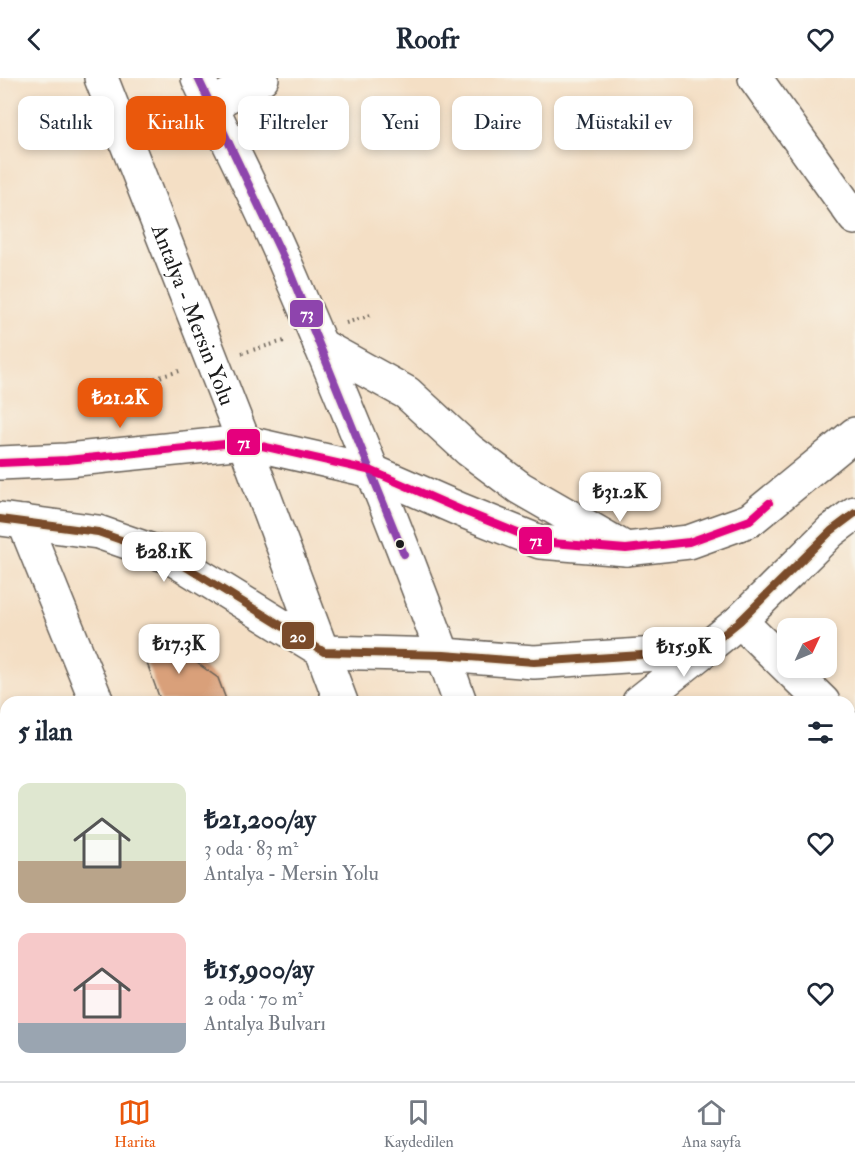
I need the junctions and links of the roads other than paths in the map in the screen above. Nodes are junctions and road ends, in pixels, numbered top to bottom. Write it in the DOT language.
graph roads {
  1 [pos="101,78"];
  2 [pos="262,78"];
  3 [pos="755,78"];
  4 [pos="204,92"];
  5 [pos="855,218"];
  6 [pos="317,339"];
  7 [pos="855,434"];
  8 [pos="244,442"];
  9 [pos="0,463"];
  10 [pos="372,471"];
  11 [pos="855,513"];
  12 [pos="12,521"];
  13 [pos="626,549"];
  14 [pos="740,621"];
  15 [pos="703,651"];
  16 [pos="324,652"];
  17 [pos="444,655"];
  18 [pos="94,696"];
  19 [pos="339,696"];
  20 [pos="458,696"];
  21 [pos="647,696"];
  22 [pos="817,696"];
  1 -- 8 [label="main road, Antalya - Mersin Yolu"];
  2 -- 4 [label="main road"];
  3 -- 5 [label="main road"];
  4 -- 6 [label="main road"];
  6 -- 10 [label="main road"];
  6 -- 13 [label="main road"];
  7 -- 13 [label="main road"];
  8 -- 9 [label="main road"];
  8 -- 10 [label="main road"];
  8 -- 16 [label="main road, Antalya - Mersin Yolu"];
  10 -- 13 [label="main road"];
  10 -- 17 [label="main road"];
  11 -- 14 [label="main road"];
  12 -- 16 [label="main road"];
  12 -- 18 [label="main road"];
  14 -- 15 [label="main road"];
  14 -- 22 [label="main road"];
  15 -- 17 [label="main road"];
  15 -- 21 [label="main road"];
  16 -- 17 [label="main road"];
  16 -- 19 [label="main road, Antalya - Mersin Yolu"];
  17 -- 20 [label="main road"];
}
